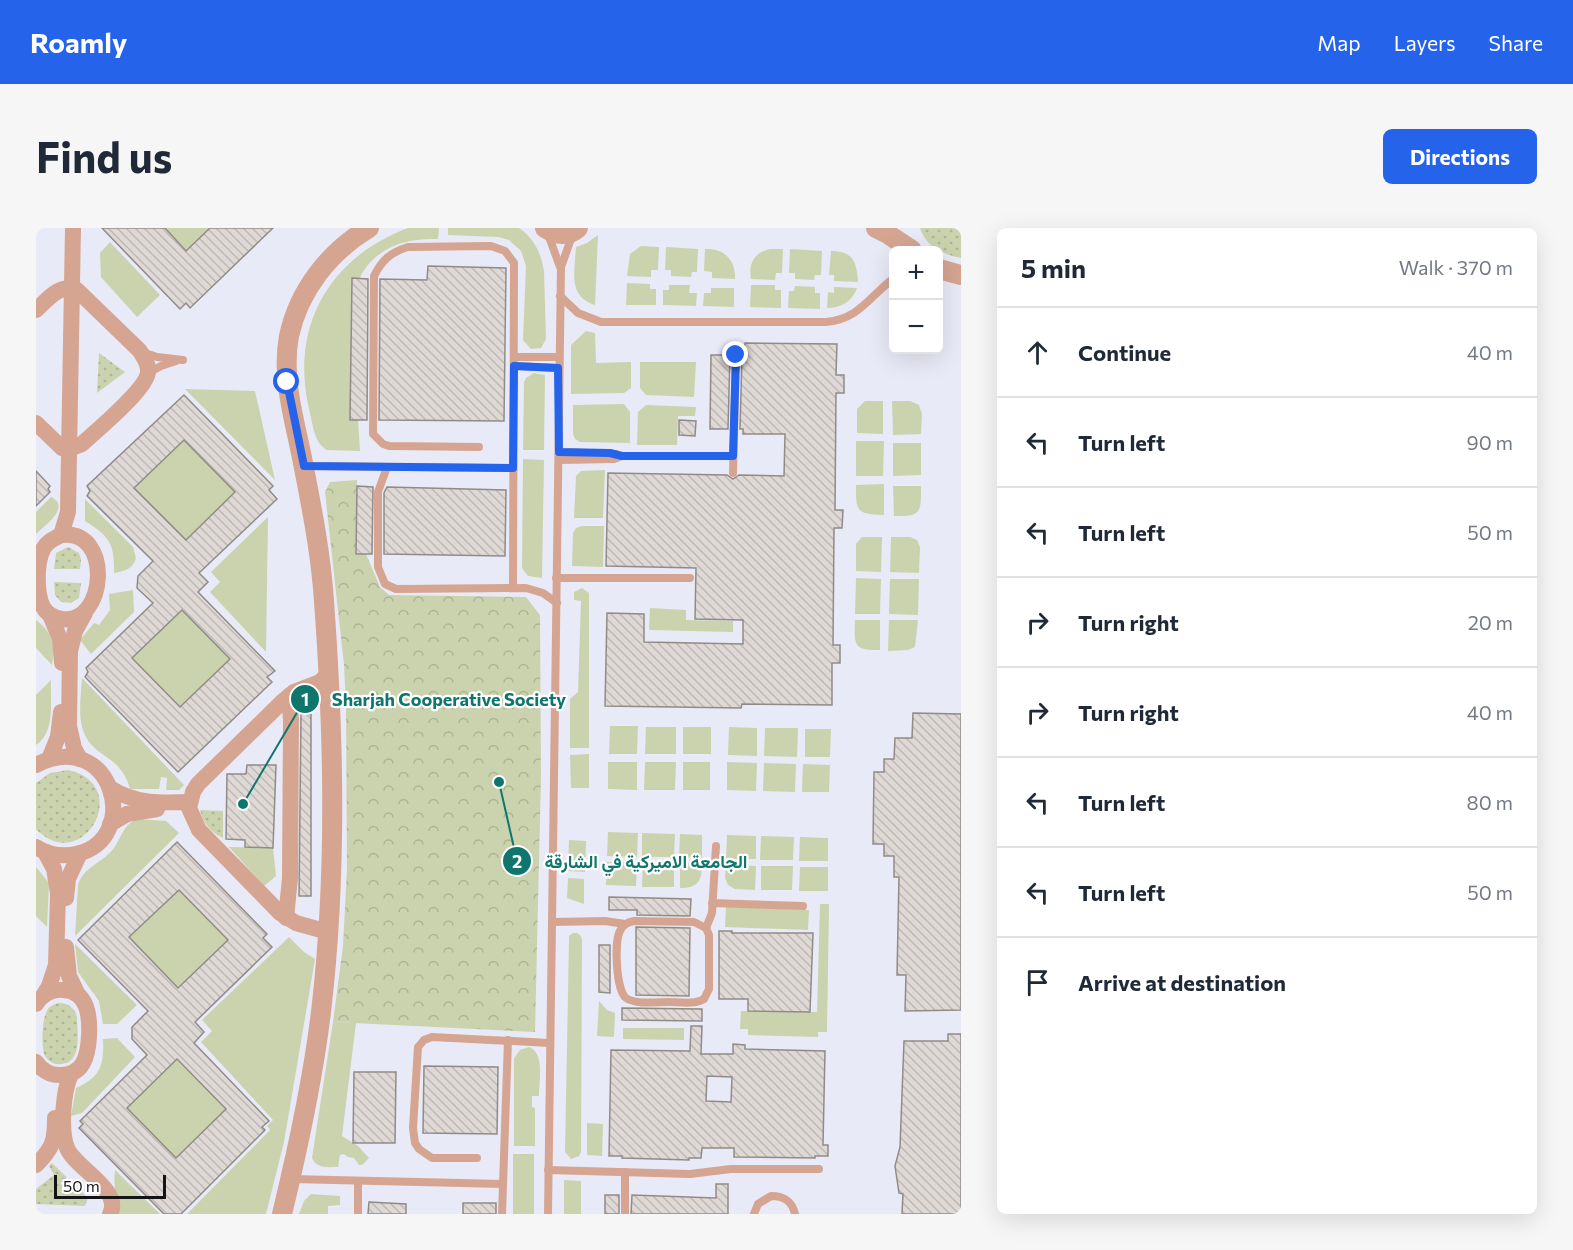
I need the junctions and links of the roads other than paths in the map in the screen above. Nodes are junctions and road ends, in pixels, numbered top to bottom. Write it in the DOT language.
graph roads {
  1 [pos="73,228"];
  2 [pos="369,228"];
  3 [pos="545,228"];
  4 [pos="876,228"];
  5 [pos="903,228"];
  6 [pos="576,230"];
  7 [pos="907,246"];
  8 [pos="911,246"];
  9 [pos="561,267"];
  10 [pos="943,270"];
  11 [pos="961,275"];
  12 [pos="889,282"];
  13 [pos="72,288"];
  14 [pos="560,296"];
  15 [pos="36,310"];
  16 [pos="140,351"];
  17 [pos="736,355"];
  18 [pos="559,357"];
  19 [pos="514,361"];
  20 [pos="558,368"];
  21 [pos="148,374"];
  22 [pos="36,423"];
  23 [pos="479,447"];
  24 [pos="69,449"];
  25 [pos="559,456"];
  26 [pos="733,456"];
  27 [pos="304,466"];
  28 [pos="387,467"];
  29 [pos="513,468"];
  30 [pos="733,473"];
  31 [pos="68,512"];
  32 [pos="61,536"];
  33 [pos="80,537"];
  34 [pos="556,578"];
  35 [pos="690,578"];
  36 [pos="513,588"];
  37 [pos="557,603"];
  38 [pos="85,613"];
  39 [pos="50,615"];
  40 [pos="330,672"];
  41 [pos="289,696"];
  42 [pos="275,708"];
  43 [pos="290,732"];
  44 [pos="80,759"];
  45 [pos="42,762"];
  46 [pos="110,788"];
  47 [pos="189,805"];
  48 [pos="110,824"];
  49 [pos="716,846"];
  50 [pos="40,850"];
  51 [pos="80,853"];
  52 [pos="290,878"];
  53 [pos="269,903"];
  54 [pos="712,903"];
  55 [pos="803,906"];
  56 [pos="286,918"];
  57 [pos="552,922"];
  58 [pos="625,924"];
  59 [pos="706,928"];
  60 [pos="328,932"];
  61 [pos="78,995"];
  62 [pos="39,1000"];
  63 [pos="508,1040"];
  64 [pos="550,1043"];
  65 [pos="42,1068"];
  66 [pos="71,1074"];
  67 [pos="477,1158"];
  68 [pos="36,1165"];
  69 [pos="819,1169"];
  70 [pos="548,1170"];
  71 [pos="625,1172"];
  72 [pos="291,1179"];
  73 [pos="358,1181"];
  74 [pos="503,1184"];
  75 [pos="110,1214"];
  76 [pos="282,1214"];
  77 [pos="358,1214"];
  78 [pos="502,1214"];
  79 [pos="548,1214"];
  80 [pos="625,1214"];
  81 [pos="754,1214"];
  82 [pos="795,1214"];
  1 -- 13 [label="street"];
  2 -- 27 [label="street"];
  3 -- 6 [label="street"];
  3 -- 9 [label="lane"];
  4 -- 7 [label="street"];
  5 -- 8 [label="street"];
  6 -- 9 [label="lane"];
  9 -- 14 [label="lane"];
  10 -- 11 [label="street"];
  12 -- 14 [label="lane"];
  13 -- 15 [label="street"];
  13 -- 16 [label="street"];
  13 -- 24 [label="street"];
  14 -- 18 [label="lane"];
  16 -- 21 [label="street"];
  16 -- 21 [label="lane"];
  17 -- 26 [label="lane"];
  18 -- 19 [label="lane"];
  18 -- 20 [label="lane"];
  19 -- 20 [label="lane"];
  19 -- 23 [label="lane"];
  19 -- 29 [label="lane"];
  20 -- 25 [label="lane"];
  21 -- 24 [label="street"];
  22 -- 24 [label="street"];
  24 -- 31 [label="street"];
  25 -- 26 [label="lane"];
  25 -- 34 [label="lane"];
  26 -- 30 [label="lane"];
  27 -- 28 [label="lane"];
  27 -- 40 [label="street"];
  28 -- 29 [label="lane"];
  28 -- 36 [label="lane"];
  29 -- 36 [label="lane"];
  31 -- 32 [label="street"];
  31 -- 33 [label="street"];
  32 -- 33 [label="street"];
  32 -- 39 [label="street"];
  33 -- 38 [label="street"];
  34 -- 35 [label="lane"];
  34 -- 37 [label="lane"];
  36 -- 37 [label="lane"];
  37 -- 57 [label="lane"];
  38 -- 39 [label="street"];
  38 -- 44 [label="street"];
  39 -- 45 [label="street"];
  40 -- 41 [label="street"];
  40 -- 60 [label="street"];
  41 -- 42 [label="street"];
  41 -- 43 [label="street"];
  42 -- 43 [label="street"];
  42 -- 47 [label="street"];
  43 -- 52 [label="street"];
  44 -- 45 [label="street"];
  44 -- 46 [label="street"];
  46 -- 47 [label="street"];
  46 -- 48 [label="street"];
  47 -- 48 [label="street"];
  47 -- 53 [label="street"];
  48 -- 51 [label="street"];
  49 -- 54 [label="lane"];
  50 -- 51 [label="street"];
  50 -- 62 [label="street"];
  51 -- 61 [label="street"];
  52 -- 53 [label="street"];
  52 -- 56 [label="street"];
  53 -- 56 [label="street"];
  54 -- 55 [label="lane"];
  54 -- 59 [label="lane"];
  56 -- 60 [label="street"];
  57 -- 58 [label="lane"];
  57 -- 64 [label="lane"];
  58 -- 59 [label="lane"];
  58 -- 59 [label="lane"];
  60 -- 72 [label="street"];
  61 -- 62 [label="street"];
  61 -- 66 [label="street"];
  63 -- 64 [label="lane"];
  63 -- 67 [label="lane"];
  63 -- 74 [label="lane"];
  64 -- 70 [label="lane"];
  65 -- 66 [label="street"];
  65 -- 68 [label="street"];
  66 -- 75 [label="street"];
  69 -- 71 [label="lane"];
  70 -- 71 [label="lane"];
  70 -- 79 [label="lane"];
  71 -- 80 [label="lane"];
  72 -- 73 [label="lane"];
  72 -- 76 [label="street"];
  73 -- 74 [label="lane"];
  73 -- 77 [label="lane"];
  74 -- 78 [label="lane"];
  81 -- 82 [label="lane"];
}
